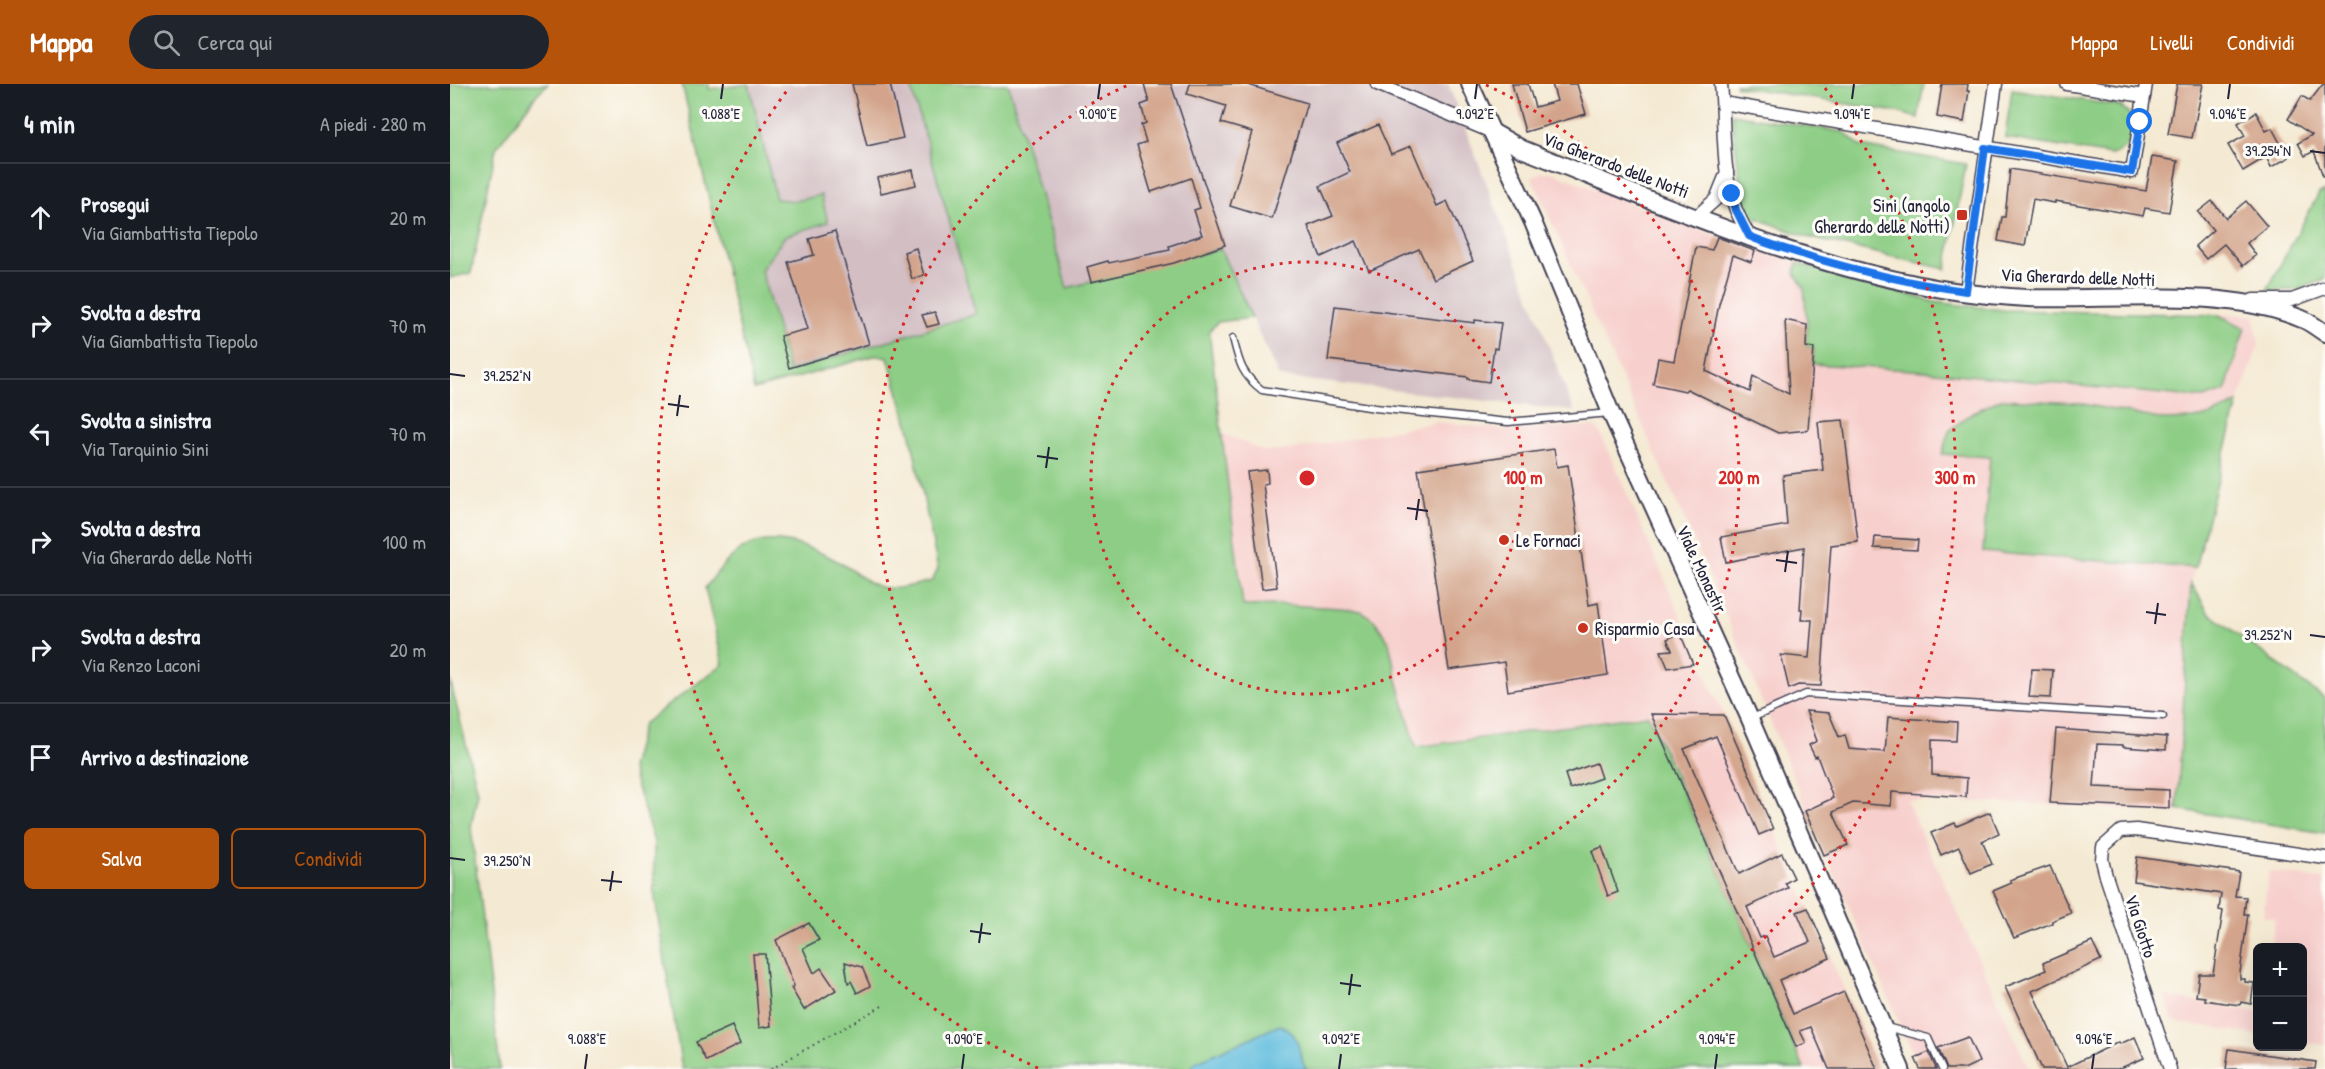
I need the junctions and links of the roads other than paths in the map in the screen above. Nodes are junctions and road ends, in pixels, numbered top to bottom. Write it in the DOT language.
graph roads {
  1 [pos="1377,84"];
  2 [pos="1470,84"];
  3 [pos="1721,84"];
  4 [pos="1996,84"];
  5 [pos="2067,84"];
  6 [pos="2145,90"];
  7 [pos="1723,104"];
  8 [pos="1492,132"];
  9 [pos="1985,148"];
  10 [pos="1728,171"];
  11 [pos="1696,217"];
  12 [pos="1749,236"];
  13 [pos="2325,288"];
  14 [pos="1966,291"];
  15 [pos="2224,300"];
  16 [pos="2323,327"];
  17 [pos="1233,338"];
  18 [pos="1611,412"];
  19 [pos="2163,716"];
  20 [pos="1750,719"];
  21 [pos="2325,858"];
  22 [pos="1882,1026"];
  23 [pos="1901,1069"];
  24 [pos="1942,1069"];
  25 [pos="2170,1069"];
  1 -- 8 [label="street"];
  2 -- 8 [label="main road, Viale Monastir"];
  3 -- 7 [label="street"];
  4 -- 9 [label="street"];
  5 -- 6 [label="street"];
  6 -- 9 [label="street"];
  7 -- 9 [label="street"];
  7 -- 10 [label="street"];
  8 -- 11 [label="main road, Via Gherardo delle Notti"];
  8 -- 18 [label="main road, Viale Monastir"];
  9 -- 14 [label="street"];
  10 -- 11 [label="street"];
  10 -- 12 [label="street"];
  11 -- 12 [label="main road, Via Gherardo delle Notti"];
  12 -- 14 [label="main road, Via Gherardo delle Notti"];
  13 -- 15 [label="street"];
  14 -- 15 [label="main road, Via Gherardo delle Notti"];
  15 -- 16 [label="main road, Via Gherardo delle Notti"];
  17 -- 18 [label="lane"];
  18 -- 20 [label="main road, Viale Monastir"];
  19 -- 20 [label="lane"];
  20 -- 22 [label="main road, Viale Monastir"];
  21 -- 25 [label="street, Via Giotto"];
  22 -- 23 [label="main road, Viale Monastir"];
  22 -- 24 [label="lane"];
}
